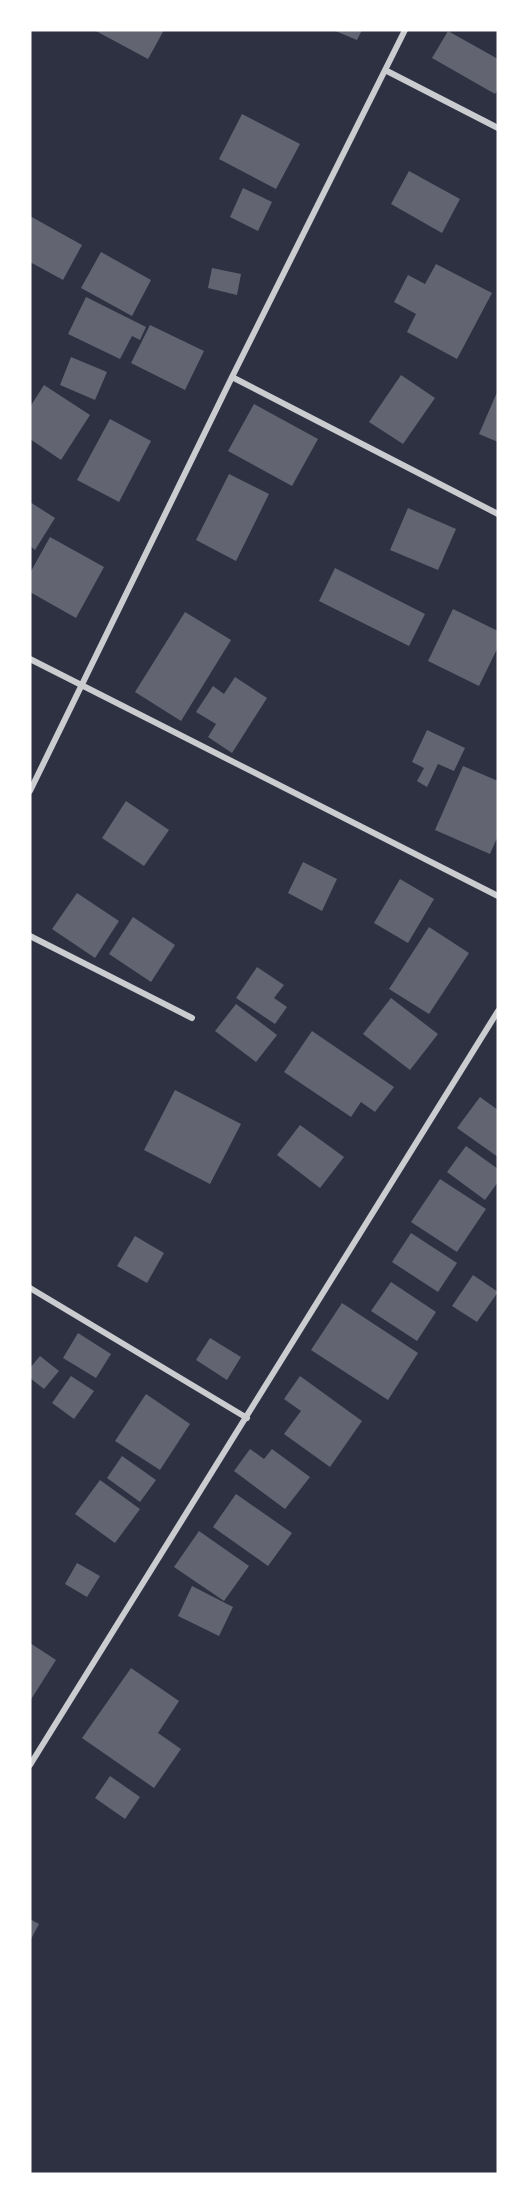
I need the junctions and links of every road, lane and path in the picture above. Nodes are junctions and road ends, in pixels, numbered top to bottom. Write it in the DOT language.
graph roads {
  1 [pos="405,30"];
  2 [pos="385,70"];
  3 [pos="498,128"];
  4 [pos="232,377"];
  5 [pos="498,514"];
  6 [pos="30,658"];
  7 [pos="82,684"];
  8 [pos="30,791"];
  9 [pos="498,896"];
  10 [pos="30,936"];
  11 [pos="498,1011"];
  12 [pos="192,1018"];
  13 [pos="30,1288"];
  14 [pos="247,1418"];
  15 [pos="30,1765"];
  1 -- 2 [label="street"];
  2 -- 3 [label="street"];
  2 -- 4 [label="street"];
  4 -- 5 [label="street"];
  4 -- 7 [label="street"];
  6 -- 7 [label="street"];
  7 -- 8 [label="street"];
  7 -- 9 [label="street"];
  10 -- 12 [label="street"];
  11 -- 14 [label="street"];
  13 -- 14 [label="street"];
  14 -- 15 [label="street"];
}
